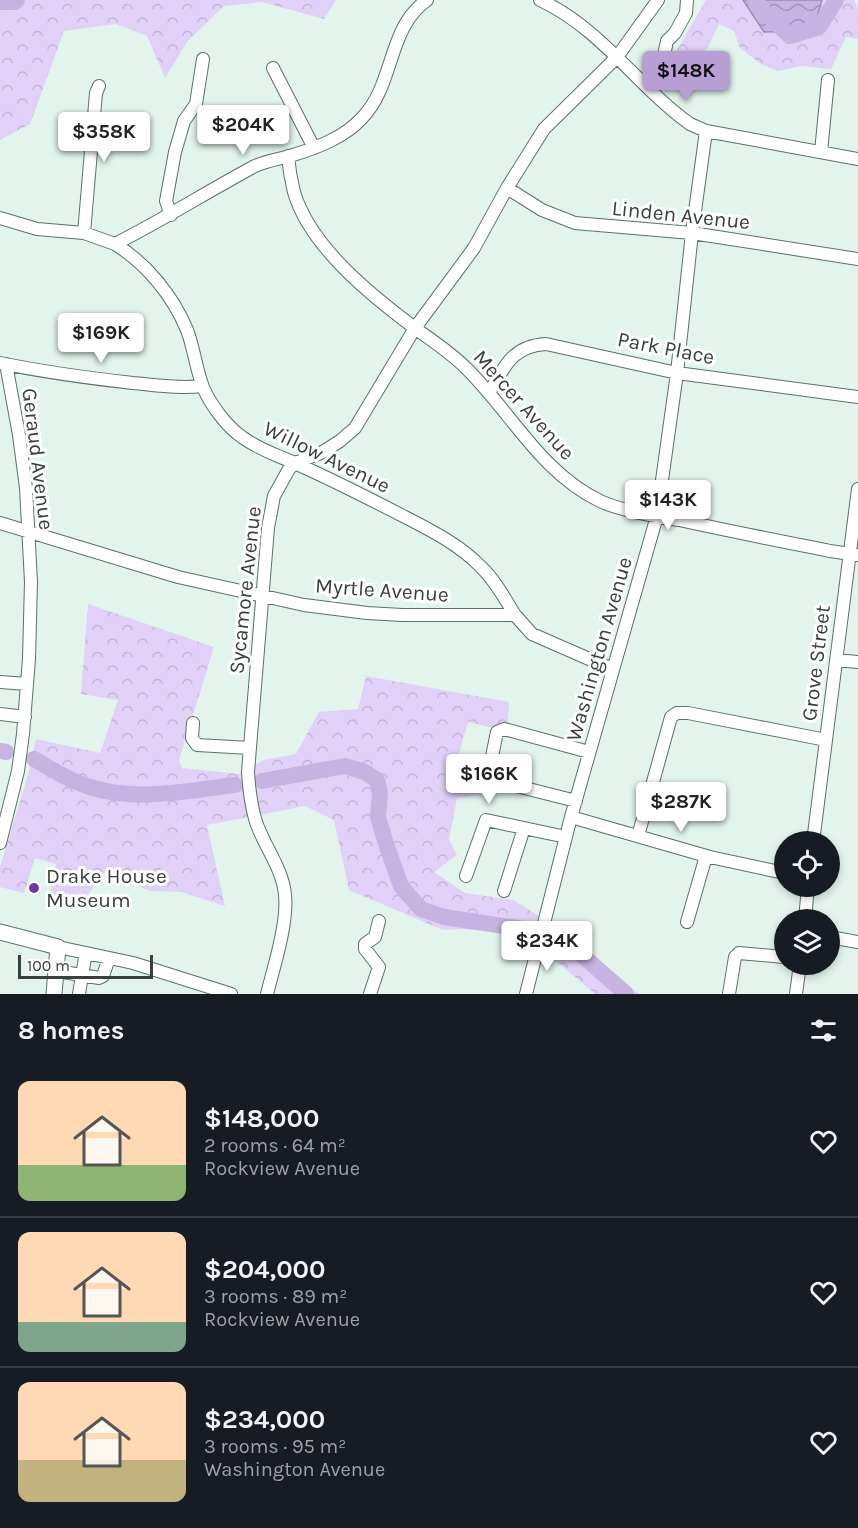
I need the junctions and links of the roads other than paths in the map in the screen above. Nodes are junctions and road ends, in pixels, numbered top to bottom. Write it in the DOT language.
graph roads {
  1 [pos="427,0"];
  2 [pos="540,0"];
  3 [pos="658,0"];
  4 [pos="687,0"];
  5 [pos="617,57"];
  6 [pos="203,59"];
  7 [pos="273,68"];
  8 [pos="828,80"];
  9 [pos="99,86"];
  10 [pos="648,86"];
  11 [pos="706,131"];
  12 [pos="314,148"];
  13 [pos="821,152"];
  14 [pos="288,156"];
  15 [pos="858,159"];
  16 [pos="507,188"];
  17 [pos="171,215"];
  18 [pos="0,218"];
  19 [pos="84,233"];
  20 [pos="692,233"];
  21 [pos="115,244"];
  22 [pos="858,259"];
  23 [pos="415,328"];
  24 [pos="3,364"];
  25 [pos="677,373"];
  26 [pos="202,386"];
  27 [pos="489,393"];
  28 [pos="858,398"];
  29 [pos="295,463"];
  30 [pos="858,489"];
  31 [pos="657,516"];
  32 [pos="0,523"];
  33 [pos="29,532"];
  34 [pos="854,554"];
  35 [pos="262,595"];
  36 [pos="515,615"];
  37 [pos="836,660"];
  38 [pos="858,662"];
  39 [pos="612,669"];
  40 [pos="0,682"];
  41 [pos="27,684"];
  42 [pos="0,714"];
  43 [pos="25,717"];
  44 [pos="193,723"];
  45 [pos="826,740"];
  46 [pos="250,748"];
  47 [pos="589,752"];
  48 [pos="576,801"];
  49 [pos="4,815"];
  50 [pos="571,817"];
  51 [pos="524,828"];
  52 [pos="814,831"];
  53 [pos="638,836"];
  54 [pos="566,837"];
  55 [pos="0,843"];
  56 [pos="706,856"];
  57 [pos="774,871"];
  58 [pos="466,876"];
  59 [pos="504,891"];
  60 [pos="380,921"];
  61 [pos="687,922"];
  62 [pos="0,932"];
  63 [pos="840,939"];
  64 [pos="858,942"];
  65 [pos="58,947"];
  66 [pos="86,953"];
  67 [pos="774,956"];
  68 [pos="109,958"];
  69 [pos="56,971"];
  70 [pos="82,975"];
  71 [pos="799,975"];
  72 [pos="54,994"];
  73 [pos="78,994"];
  74 [pos="231,994"];
  75 [pos="267,994"];
  76 [pos="370,994"];
  77 [pos="526,994"];
  78 [pos="729,994"];
  79 [pos="796,994"];
  1 -- 12 [label="street"];
  2 -- 5 [label="street"];
  3 -- 5 [label="street"];
  4 -- 10 [label="street"];
  5 -- 10 [label="street"];
  5 -- 16 [label="street"];
  6 -- 17 [label="street"];
  7 -- 12 [label="street"];
  8 -- 13 [label="street"];
  9 -- 19 [label="street"];
  10 -- 11 [label="street"];
  11 -- 13 [label="street"];
  11 -- 20 [label="street, Washington Avenue"];
  12 -- 14 [label="street"];
  13 -- 15 [label="street"];
  14 -- 17 [label="street"];
  14 -- 23 [label="street, Mercer Avenue"];
  16 -- 20 [label="street, Linden Avenue"];
  16 -- 23 [label="street"];
  17 -- 21 [label="street"];
  18 -- 19 [label="street, Willow Avenue"];
  19 -- 21 [label="street, Willow Avenue"];
  20 -- 22 [label="street, Linden Avenue"];
  20 -- 25 [label="street, Washington Avenue"];
  21 -- 26 [label="street, Willow Avenue"];
  23 -- 27 [label="street, Mercer Avenue"];
  23 -- 29 [label="street"];
  24 -- 26 [label="street"];
  24 -- 33 [label="street, Geraud Avenue"];
  25 -- 27 [label="street, Park Place"];
  25 -- 28 [label="street, Park Place"];
  25 -- 31 [label="street, Washington Avenue"];
  26 -- 29 [label="street, Willow Avenue"];
  27 -- 31 [label="street, Mercer Avenue"];
  29 -- 35 [label="street, Sycamore Avenue"];
  29 -- 36 [label="street, Willow Avenue"];
  30 -- 34 [label="street, Grove Street"];
  31 -- 34 [label="street, Mercer Avenue"];
  31 -- 39 [label="street, Washington Avenue"];
  32 -- 33 [label="street, Myrtle Avenue"];
  33 -- 35 [label="street, Myrtle Avenue"];
  33 -- 41 [label="street, Geraud Avenue"];
  34 -- 37 [label="street, Grove Street"];
  35 -- 36 [label="street, Myrtle Avenue"];
  35 -- 46 [label="street, Sycamore Avenue"];
  36 -- 39 [label="street"];
  37 -- 38 [label="street"];
  37 -- 45 [label="street, Grove Street"];
  39 -- 47 [label="street, Washington Avenue"];
  40 -- 41 [label="street"];
  41 -- 43 [label="street, Geraud Avenue"];
  42 -- 43 [label="street"];
  43 -- 49 [label="street, Geraud Avenue"];
  44 -- 46 [label="street"];
  45 -- 52 [label="street, Grove Street"];
  45 -- 53 [label="street"];
  46 -- 75 [label="street, Sycamore Avenue"];
  47 -- 48 [label="street, Washington Avenue"];
  47 -- 48 [label="street"];
  48 -- 50 [label="street, Washington Avenue"];
  49 -- 55 [label="street, Geraud Avenue"];
  50 -- 53 [label="street"];
  50 -- 54 [label="street, Washington Avenue"];
  51 -- 54 [label="street"];
  51 -- 58 [label="street"];
  51 -- 59 [label="street"];
  53 -- 56 [label="street"];
  54 -- 77 [label="street, Washington Avenue"];
  56 -- 57 [label="street"];
  56 -- 61 [label="street"];
  60 -- 76 [label="street"];
  62 -- 65 [label="main road"];
  63 -- 64 [label="street"];
  65 -- 66 [label="street"];
  65 -- 69 [label="main road"];
  66 -- 68 [label="street"];
  66 -- 70 [label="street"];
  67 -- 78 [label="street"];
  68 -- 70 [label="street"];
  68 -- 74 [label="street"];
  69 -- 70 [label="street"];
  69 -- 72 [label="main road"];
  70 -- 73 [label="street"];
  71 -- 79 [label="street"];
}
